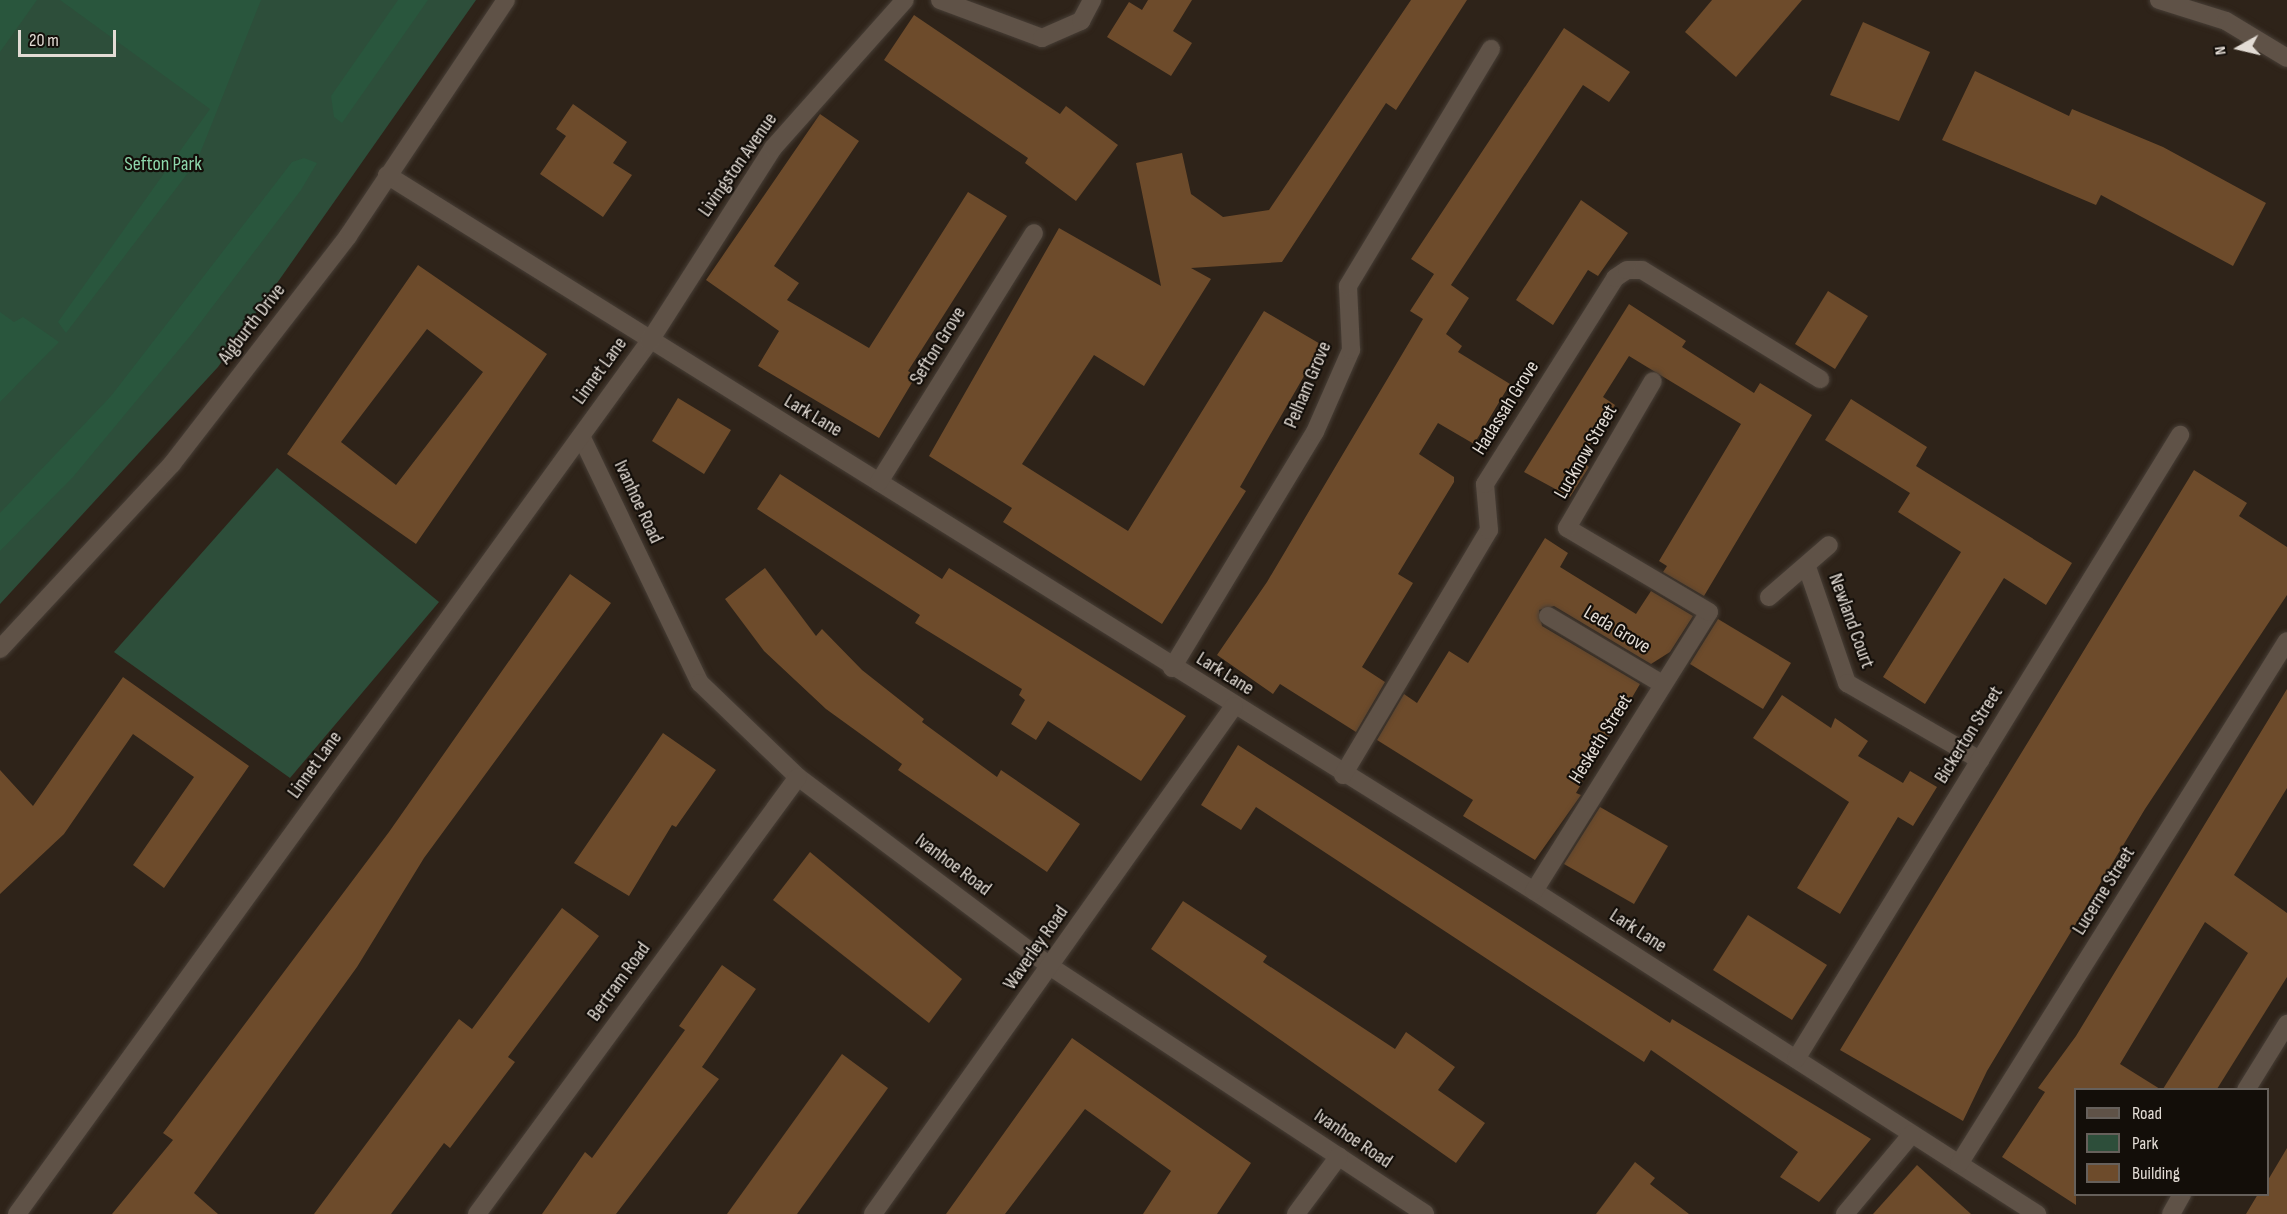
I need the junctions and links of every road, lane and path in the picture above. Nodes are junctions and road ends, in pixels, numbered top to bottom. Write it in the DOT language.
graph roads {
  1 [pos="506,0"];
  2 [pos="905,0"];
  3 [pos="940,0"];
  4 [pos="1092,0"];
  5 [pos="2159,0"];
  6 [pos="1491,49"];
  7 [pos="2287,58"];
  8 [pos="387,175"];
  9 [pos="1034,233"];
  10 [pos="649,342"];
  11 [pos="1820,380"];
  12 [pos="1653,381"];
  13 [pos="2180,435"];
  14 [pos="580,436"];
  15 [pos="879,482"];
  16 [pos="1829,545"];
  17 [pos="1807,567"];
  18 [pos="1769,597"];
  19 [pos="1708,612"];
  20 [pos="1548,616"];
  21 [pos="2287,641"];
  22 [pos="0,649"];
  23 [pos="1172,668"];
  24 [pos="1662,684"];
  25 [pos="1234,706"];
  26 [pos="1980,760"];
  27 [pos="1343,775"];
  28 [pos="798,777"];
  29 [pos="1534,891"];
  30 [pos="1051,967"];
  31 [pos="2287,1024"];
  32 [pos="1796,1059"];
  33 [pos="2247,1088"];
  34 [pos="1912,1134"];
  35 [pos="1339,1156"];
  36 [pos="1959,1164"];
  37 [pos="2181,1196"];
  38 [pos="18,1214"];
  39 [pos="477,1214"];
  40 [pos="873,1214"];
  41 [pos="1296,1214"];
  42 [pos="1425,1214"];
  43 [pos="1845,1214"];
  44 [pos="2037,1214"];
  45 [pos="2171,1214"];
  1 -- 8 [label="street, Aigburth Drive"];
  2 -- 10 [label="street, Livingston Avenue"];
  3 -- 4 [label="street"];
  5 -- 7 [label="street"];
  6 -- 23 [label="street, Pelham Grove"];
  8 -- 10 [label="street, Lark Lane"];
  8 -- 22 [label="street, Aigburth Drive"];
  9 -- 15 [label="street, Sefton Grove"];
  10 -- 14 [label="street, Linnet Lane"];
  10 -- 15 [label="street, Lark Lane"];
  11 -- 27 [label="street, Hadassah Grove"];
  12 -- 19 [label="street, Lucknow Street"];
  13 -- 26 [label="street, Bickerton Street"];
  14 -- 28 [label="street, Ivanhoe Road"];
  14 -- 38 [label="street, Linnet Lane"];
  15 -- 23 [label="street, Lark Lane"];
  16 -- 17 [label="street, Newland Court"];
  17 -- 18 [label="street, Newland Court"];
  17 -- 26 [label="street, Newland Court"];
  19 -- 24 [label="street, Hesketh Street"];
  20 -- 24 [label="street, Leda Grove"];
  21 -- 36 [label="street, Lucerne Street"];
  23 -- 25 [label="street, Lark Lane"];
  24 -- 29 [label="street, Hesketh Street"];
  25 -- 27 [label="street, Lark Lane"];
  25 -- 30 [label="street, Waverley Road"];
  26 -- 32 [label="street, Bickerton Street"];
  27 -- 29 [label="street, Lark Lane"];
  28 -- 30 [label="street, Ivanhoe Road"];
  28 -- 39 [label="street, Bertram Road"];
  29 -- 32 [label="street, Lark Lane"];
  30 -- 35 [label="street, Ivanhoe Road"];
  30 -- 40 [label="street, Waverley Road"];
  31 -- 33 [label="street"];
  32 -- 34 [label="street, Lark Lane"];
  34 -- 36 [label="street, Lark Lane"];
  34 -- 43 [label="street"];
  35 -- 41 [label="street"];
  35 -- 42 [label="street, Ivanhoe Road"];
  36 -- 44 [label="street, Lark Lane"];
  37 -- 45 [label="street"];
}
